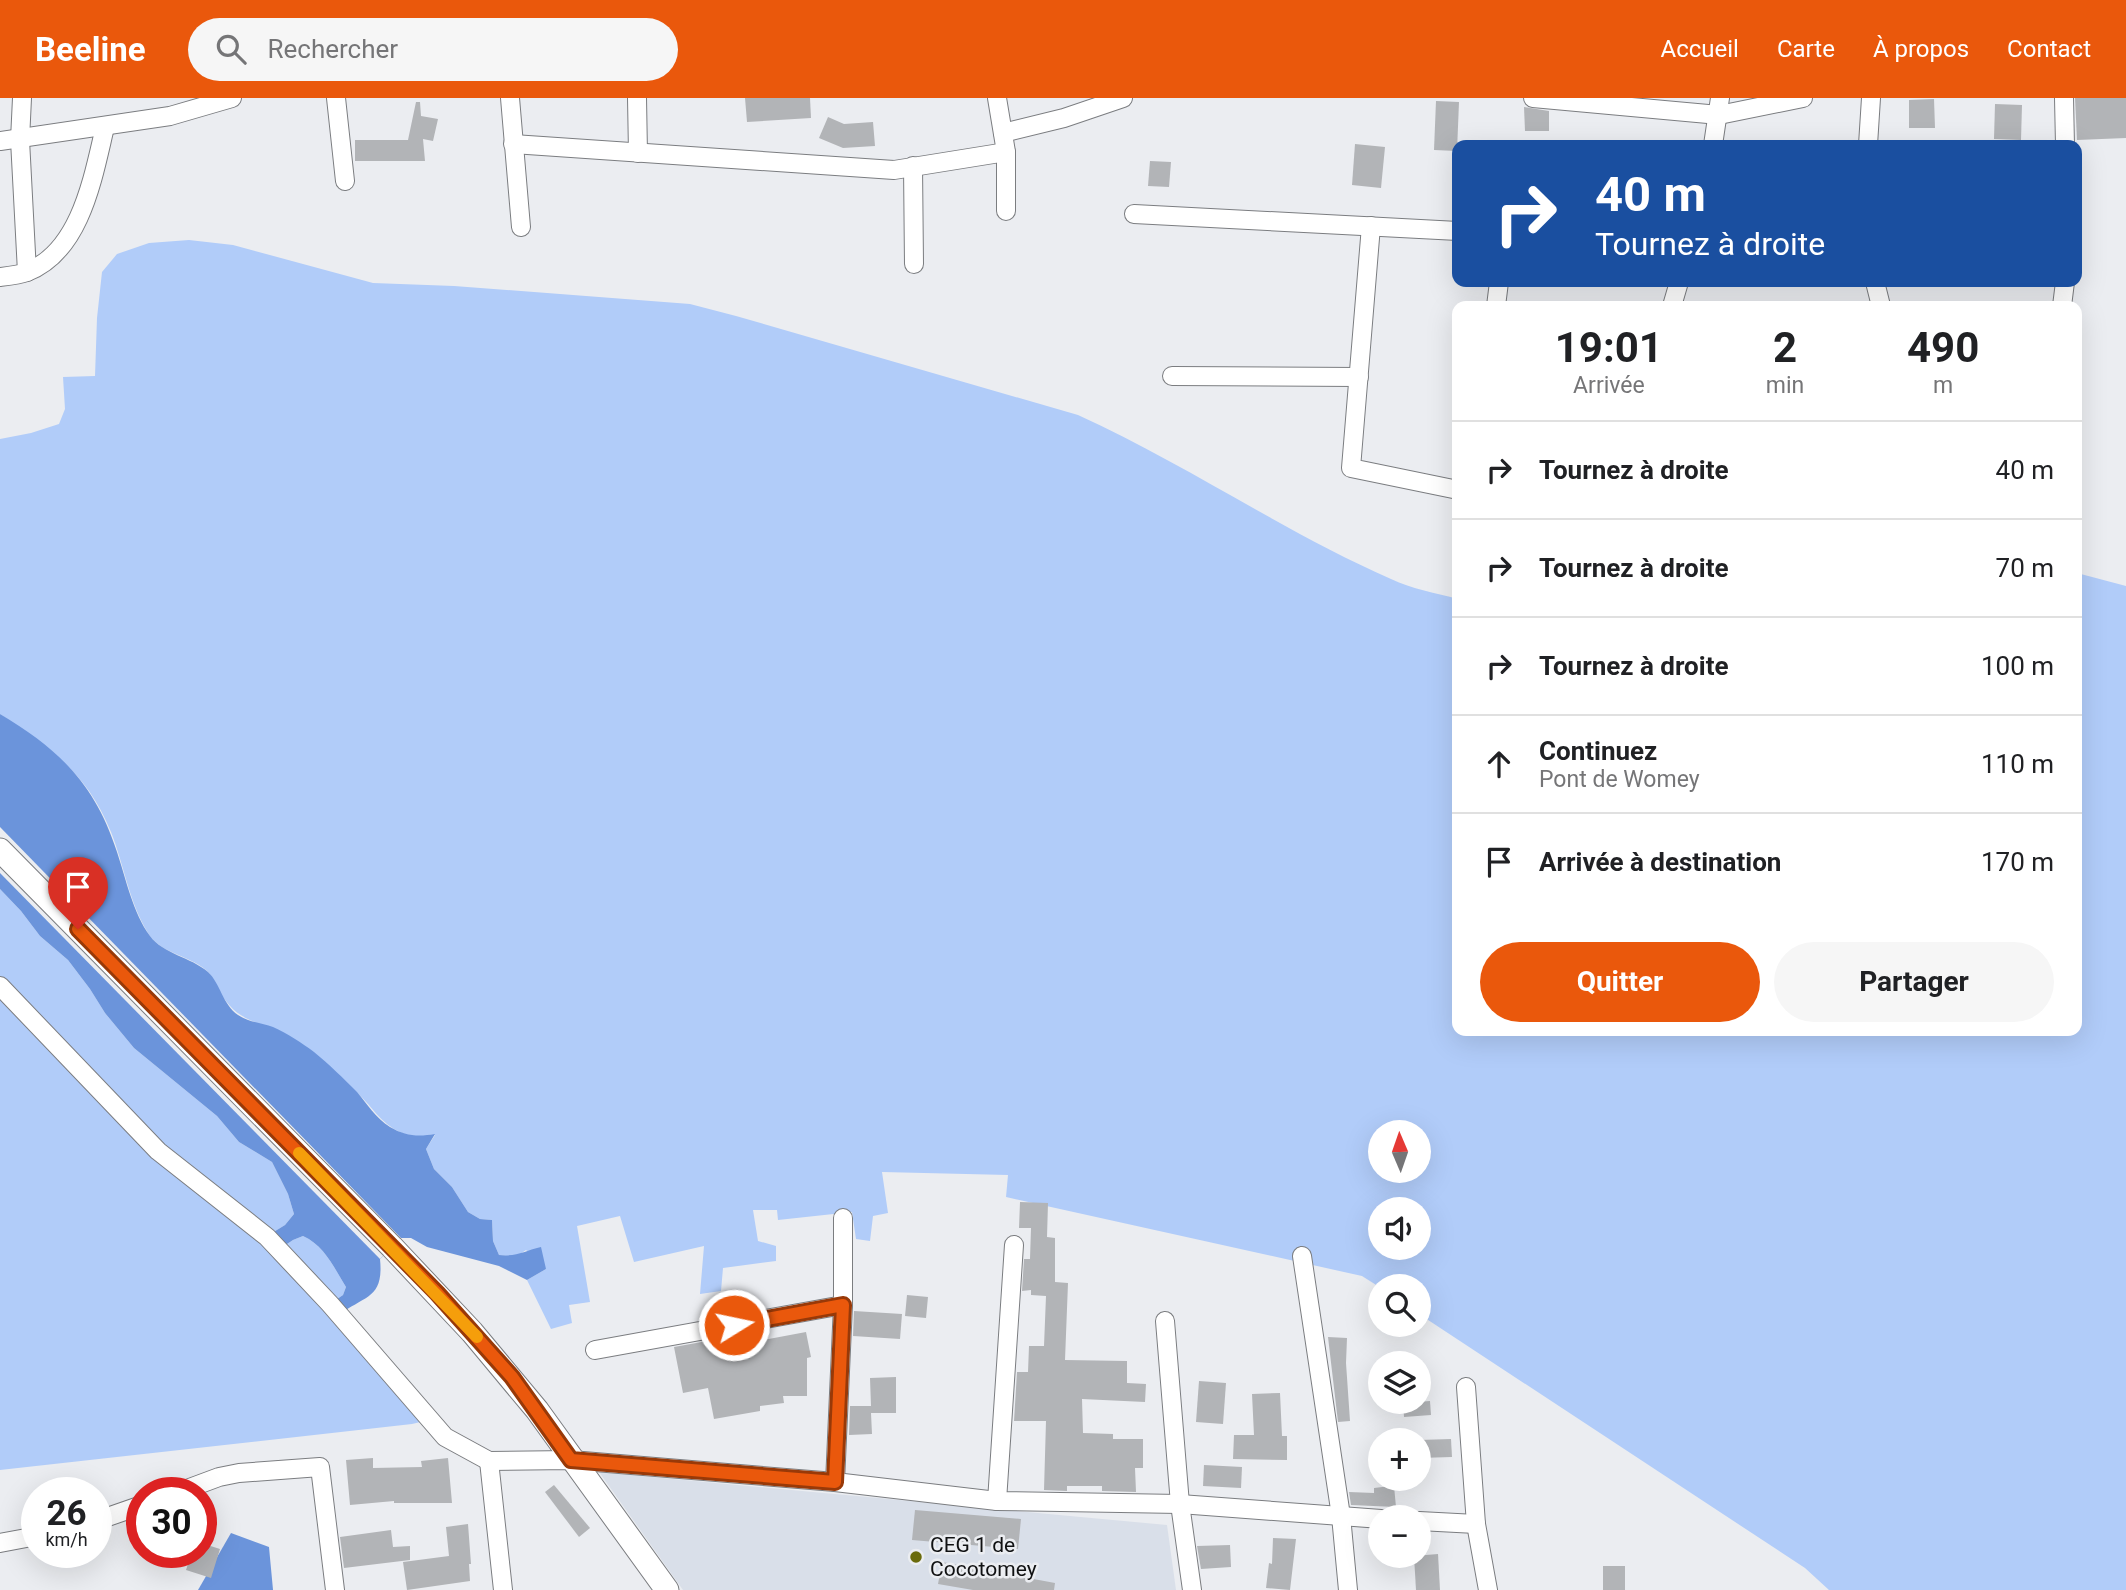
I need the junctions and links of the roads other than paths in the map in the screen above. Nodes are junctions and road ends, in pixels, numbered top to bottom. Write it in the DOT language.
graph roads {
  1 [pos="22,98"];
  2 [pos="232,98"];
  3 [pos="336,98"];
  4 [pos="510,98"];
  5 [pos="637,98"];
  6 [pos="998,98"];
  7 [pos="1123,98"];
  8 [pos="1533,98"];
  9 [pos="1804,98"];
  10 [pos="1871,98"];
  11 [pos="2064,98"];
  12 [pos="1719,106"];
  13 [pos="105,127"];
  14 [pos="1003,133"];
  15 [pos="20,140"];
  16 [pos="1714,140"];
  17 [pos="1868,140"];
  18 [pos="2065,140"];
  19 [pos="0,141"];
  20 [pos="513,144"];
  21 [pos="1006,152"];
  22 [pos="638,153"];
  23 [pos="913,166"];
  24 [pos="345,181"];
  25 [pos="1006,211"];
  26 [pos="1134,214"];
  27 [pos="521,226"];
  28 [pos="1371,226"];
  29 [pos="1452,232"];
  30 [pos="914,264"];
  31 [pos="27,272"];
  32 [pos="0,277"];
  33 [pos="1172,376"];
  34 [pos="1359,377"];
  35 [pos="1452,489"];
  36 [pos="0,850"];
  37 [pos="0,986"];
  38 [pos="843,1218"];
  39 [pos="1014,1245"];
  40 [pos="1302,1256"];
  41 [pos="843,1305"];
  42 [pos="1165,1321"];
  43 [pos="596,1350"];
  44 [pos="1466,1387"];
  45 [pos="571,1460"];
  46 [pos="489,1461"];
  47 [pos="217,1478"];
  48 [pos="835,1482"];
  49 [pos="997,1501"];
  50 [pos="1180,1504"];
  51 [pos="1341,1516"];
  52 [pos="1368,1518"];
  53 [pos="1431,1522"];
  54 [pos="1476,1524"];
  55 [pos="21,1539"];
  56 [pos="0,1543"];
  57 [pos="649,1566"];
  58 [pos="335,1590"];
  59 [pos="503,1590"];
  60 [pos="653,1590"];
  61 [pos="667,1590"];
  62 [pos="1192,1590"];
  63 [pos="1348,1590"];
  64 [pos="1488,1590"];
  1 -- 15 [label="street"];
  2 -- 13 [label="street"];
  3 -- 24 [label="street"];
  4 -- 20 [label="street"];
  5 -- 22 [label="street"];
  6 -- 14 [label="street"];
  7 -- 14 [label="street"];
  8 -- 12 [label="street"];
  9 -- 12 [label="street"];
  10 -- 17 [label="street"];
  11 -- 18 [label="street"];
  12 -- 16 [label="street"];
  13 -- 15 [label="street"];
  13 -- 31 [label="street"];
  14 -- 21 [label="street"];
  15 -- 19 [label="street"];
  15 -- 31 [label="street"];
  20 -- 22 [label="street"];
  20 -- 27 [label="street"];
  21 -- 23 [label="street"];
  21 -- 25 [label="street"];
  22 -- 23 [label="street"];
  23 -- 30 [label="street"];
  26 -- 28 [label="street"];
  28 -- 29 [label="street"];
  28 -- 34 [label="street"];
  31 -- 32 [label="street"];
  33 -- 34 [label="street"];
  34 -- 35 [label="street"];
  36 -- 45 [label="main road"];
  37 -- 46 [label="street"];
  38 -- 41 [label="street"];
  39 -- 49 [label="street"];
  40 -- 51 [label="street"];
  41 -- 43 [label="street"];
  41 -- 48 [label="street"];
  42 -- 50 [label="street"];
  44 -- 54 [label="street"];
  45 -- 46 [label="street"];
  45 -- 48 [label="street"];
  45 -- 57 [label="main road"];
  46 -- 59 [label="street"];
  47 -- 58 [label="street"];
  48 -- 49 [label="street"];
  49 -- 50 [label="street"];
  50 -- 51 [label="street"];
  50 -- 62 [label="street"];
  51 -- 52 [label="street"];
  51 -- 63 [label="street"];
  53 -- 54 [label="street"];
  54 -- 64 [label="street"];
  55 -- 56 [label="street"];
  57 -- 60 [label="street"];
  57 -- 61 [label="main road"];
}
